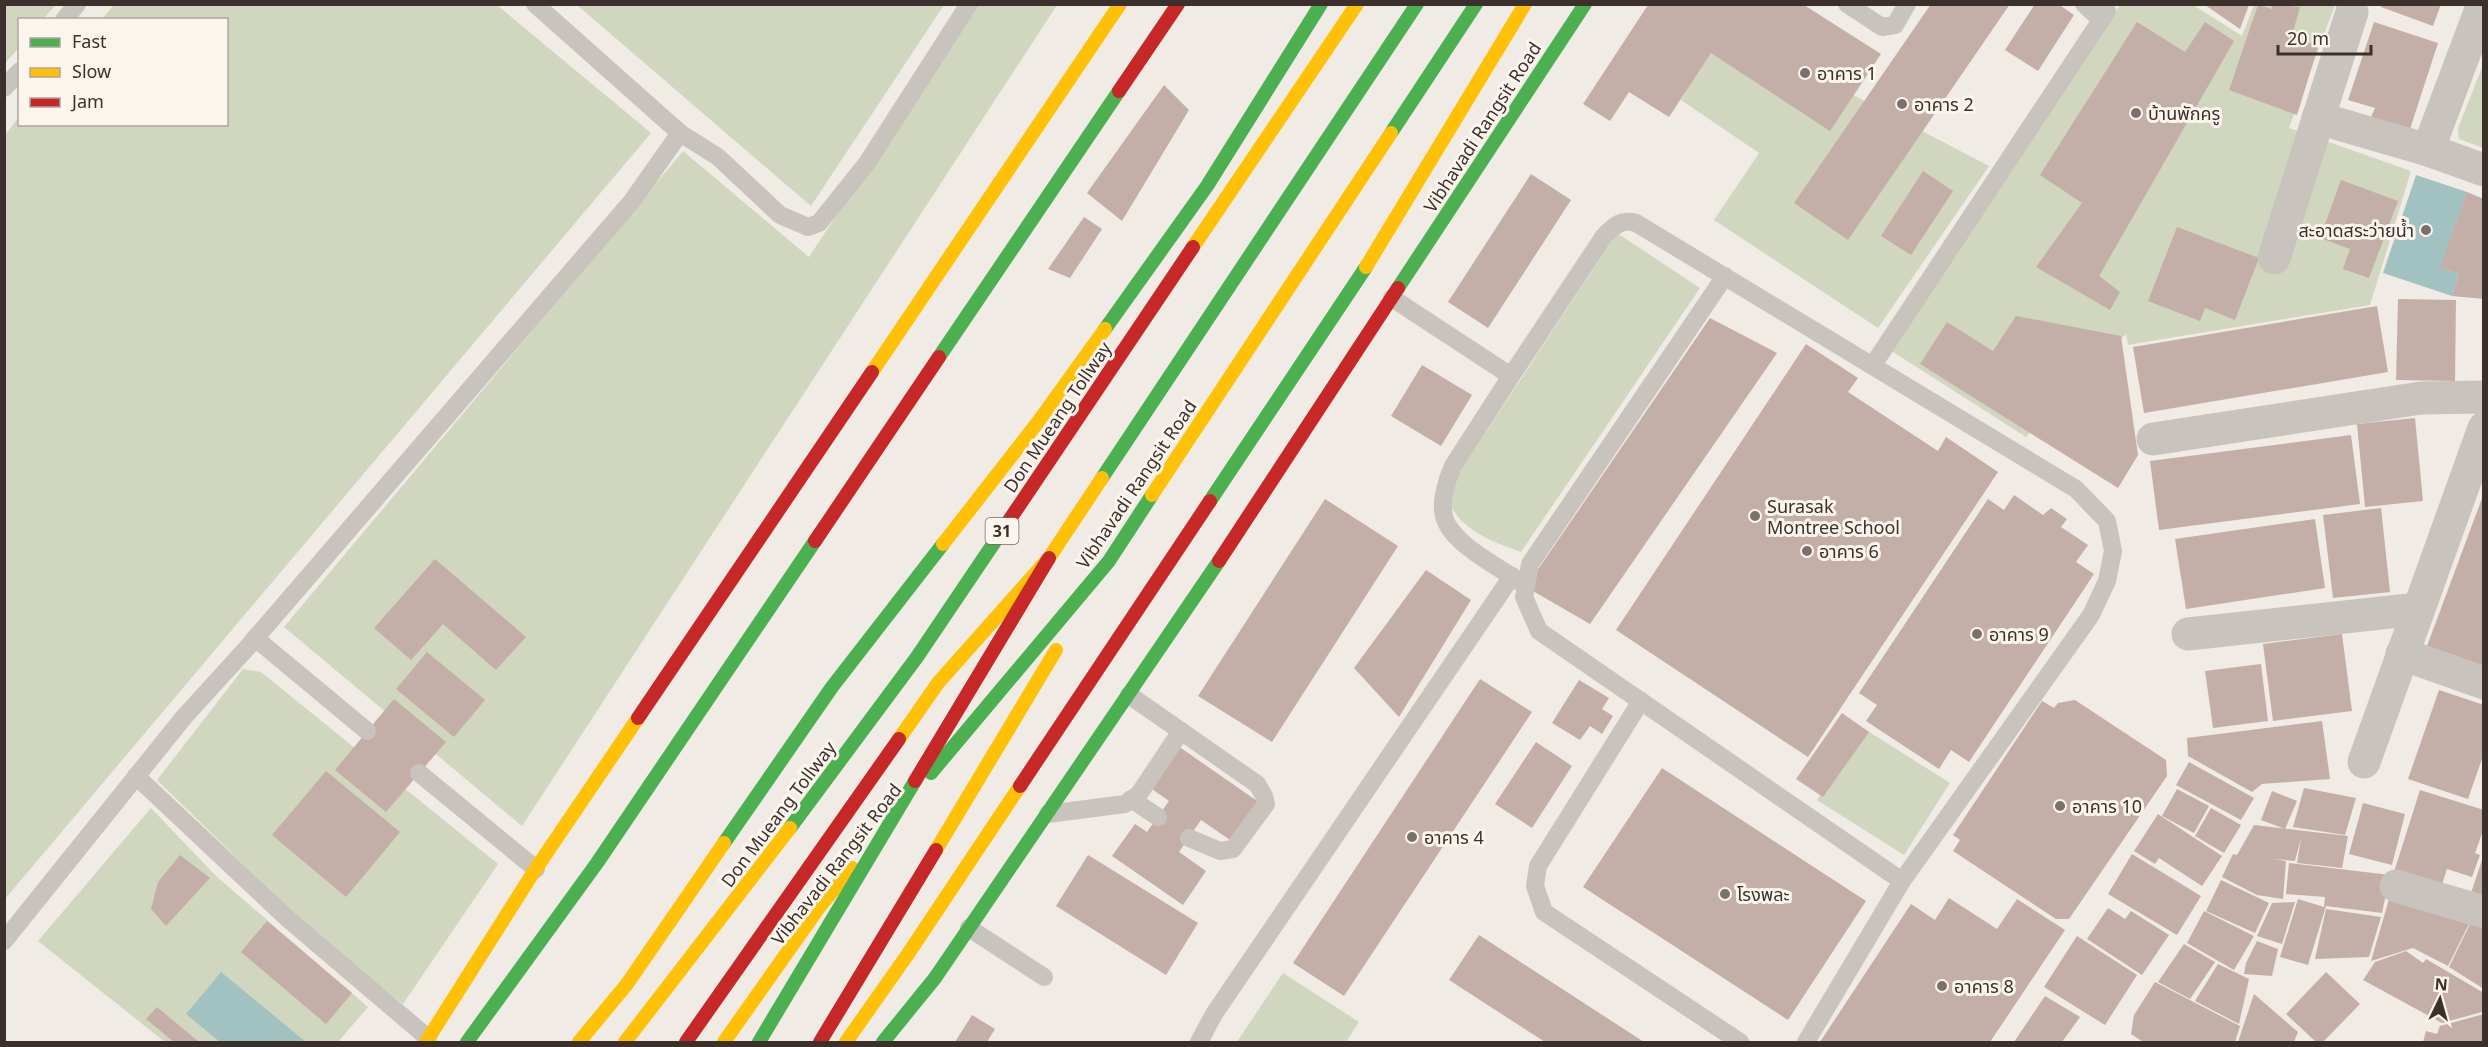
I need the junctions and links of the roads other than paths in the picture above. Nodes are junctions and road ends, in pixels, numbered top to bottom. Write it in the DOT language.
graph roads {
  1 [pos="77,4"];
  2 [pos="535,4"];
  3 [pos="969,4"];
  4 [pos="1120,4"];
  5 [pos="1178,4"];
  6 [pos="1321,4"];
  7 [pos="1357,4"];
  8 [pos="1417,4"];
  9 [pos="1476,4"];
  10 [pos="1525,4"];
  11 [pos="1585,4"];
  12 [pos="1847,4"];
  13 [pos="1907,4"];
  14 [pos="2084,4"];
  15 [pos="2483,4"];
  16 [pos="2352,12"];
  17 [pos="66,18"];
  18 [pos="18,73"];
  19 [pos="4,88"];
  20 [pos="2318,118"];
  21 [pos="680,133"];
  22 [pos="2428,150"];
  23 [pos="2484,170"];
  24 [pos="2274,258"];
  25 [pos="1725,276"];
  26 [pos="1392,298"];
  27 [pos="1873,365"];
  28 [pos="1512,375"];
  29 [pos="2484,397"];
  30 [pos="2482,435"];
  31 [pos="2154,439"];
  32 [pos="1049,558"];
  33 [pos="1109,561"];
  34 [pos="1519,581"];
  35 [pos="2418,609"];
  36 [pos="2188,634"];
  37 [pos="255,638"];
  38 [pos="2402,654"];
  39 [pos="2484,683"];
  40 [pos="1129,695"];
  41 [pos="1641,701"];
  42 [pos="367,731"];
  43 [pos="1181,731"];
  44 [pos="2364,762"];
  45 [pos="419,773"];
  46 [pos="136,777"];
  47 [pos="1131,800"];
  48 [pos="1047,814"];
  49 [pos="1158,817"];
  50 [pos="1189,838"];
  51 [pos="536,869"];
  52 [pos="1902,881"];
  53 [pos="2396,886"];
  54 [pos="2484,912"];
  55 [pos="969,928"];
  56 [pos="4,941"];
  57 [pos="1044,977"];
  58 [pos="427,1040"];
  59 [pos="467,1042"];
  60 [pos="579,1042"];
  61 [pos="625,1042"];
  62 [pos="686,1042"];
  63 [pos="724,1042"];
  64 [pos="759,1042"];
  65 [pos="820,1042"];
  66 [pos="846,1042"];
  67 [pos="883,1042"];
  68 [pos="1199,1042"];
  69 [pos="1740,1042"];
  70 [pos="1806,1042"];
  1 -- 17 [label="lane"];
  2 -- 21 [label="lane"];
  3 -- 21 [label="lane"];
  4 -- 51 [label="main road"];
  5 -- 59 [label="main road"];
  6 -- 60 [label="main road"];
  7 -- 61 [label="main road, Don Mueang Tollway / 31"];
  8 -- 32 [label="main road"];
  9 -- 33 [label="main road, Vibhavadi Rangsit Road"];
  10 -- 66 [label="main road"];
  11 -- 26 [label="main road, Vibhavadi Rangsit Road"];
  12 -- 13 [label="lane"];
  14 -- 27 [label="lane"];
  15 -- 22 [label="street"];
  16 -- 20 [label="street"];
  18 -- 19 [label="lane"];
  20 -- 22 [label="street"];
  20 -- 24 [label="street"];
  21 -- 37 [label="lane"];
  22 -- 23 [label="street"];
  25 -- 27 [label="lane"];
  25 -- 28 [label="lane"];
  25 -- 34 [label="lane"];
  26 -- 28 [label="lane"];
  26 -- 40 [label="main road, Vibhavadi Rangsit Road"];
  27 -- 52 [label="lane"];
  28 -- 34 [label="lane"];
  29 -- 31 [label="street"];
  30 -- 35 [label="street"];
  32 -- 62 [label="main road, bridge"];
  32 -- 64 [label="main road, bridge"];
  33 -- 63 [label="main road, Vibhavadi Rangsit Road"];
  33 -- 65 [label="main road"];
  34 -- 41 [label="lane"];
  34 -- 68 [label="lane"];
  35 -- 36 [label="street"];
  35 -- 38 [label="street"];
  37 -- 42 [label="lane"];
  37 -- 46 [label="lane"];
  38 -- 39 [label="street"];
  38 -- 44 [label="street"];
  40 -- 43 [label="lane"];
  40 -- 48 [label="main road, Vibhavadi Rangsit Road"];
  41 -- 52 [label="lane"];
  41 -- 69 [label="lane"];
  43 -- 47 [label="lane"];
  43 -- 50 [label="lane"];
  45 -- 51 [label="lane"];
  46 -- 56 [label="lane"];
  46 -- 58 [label="lane"];
  47 -- 48 [label="lane"];
  47 -- 49 [label="lane"];
  48 -- 55 [label="main road, Vibhavadi Rangsit Road"];
  51 -- 58 [label="main road"];
  52 -- 70 [label="lane"];
  53 -- 54 [label="street"];
  55 -- 57 [label="lane"];
  55 -- 67 [label="main road, Vibhavadi Rangsit Road"];
}
